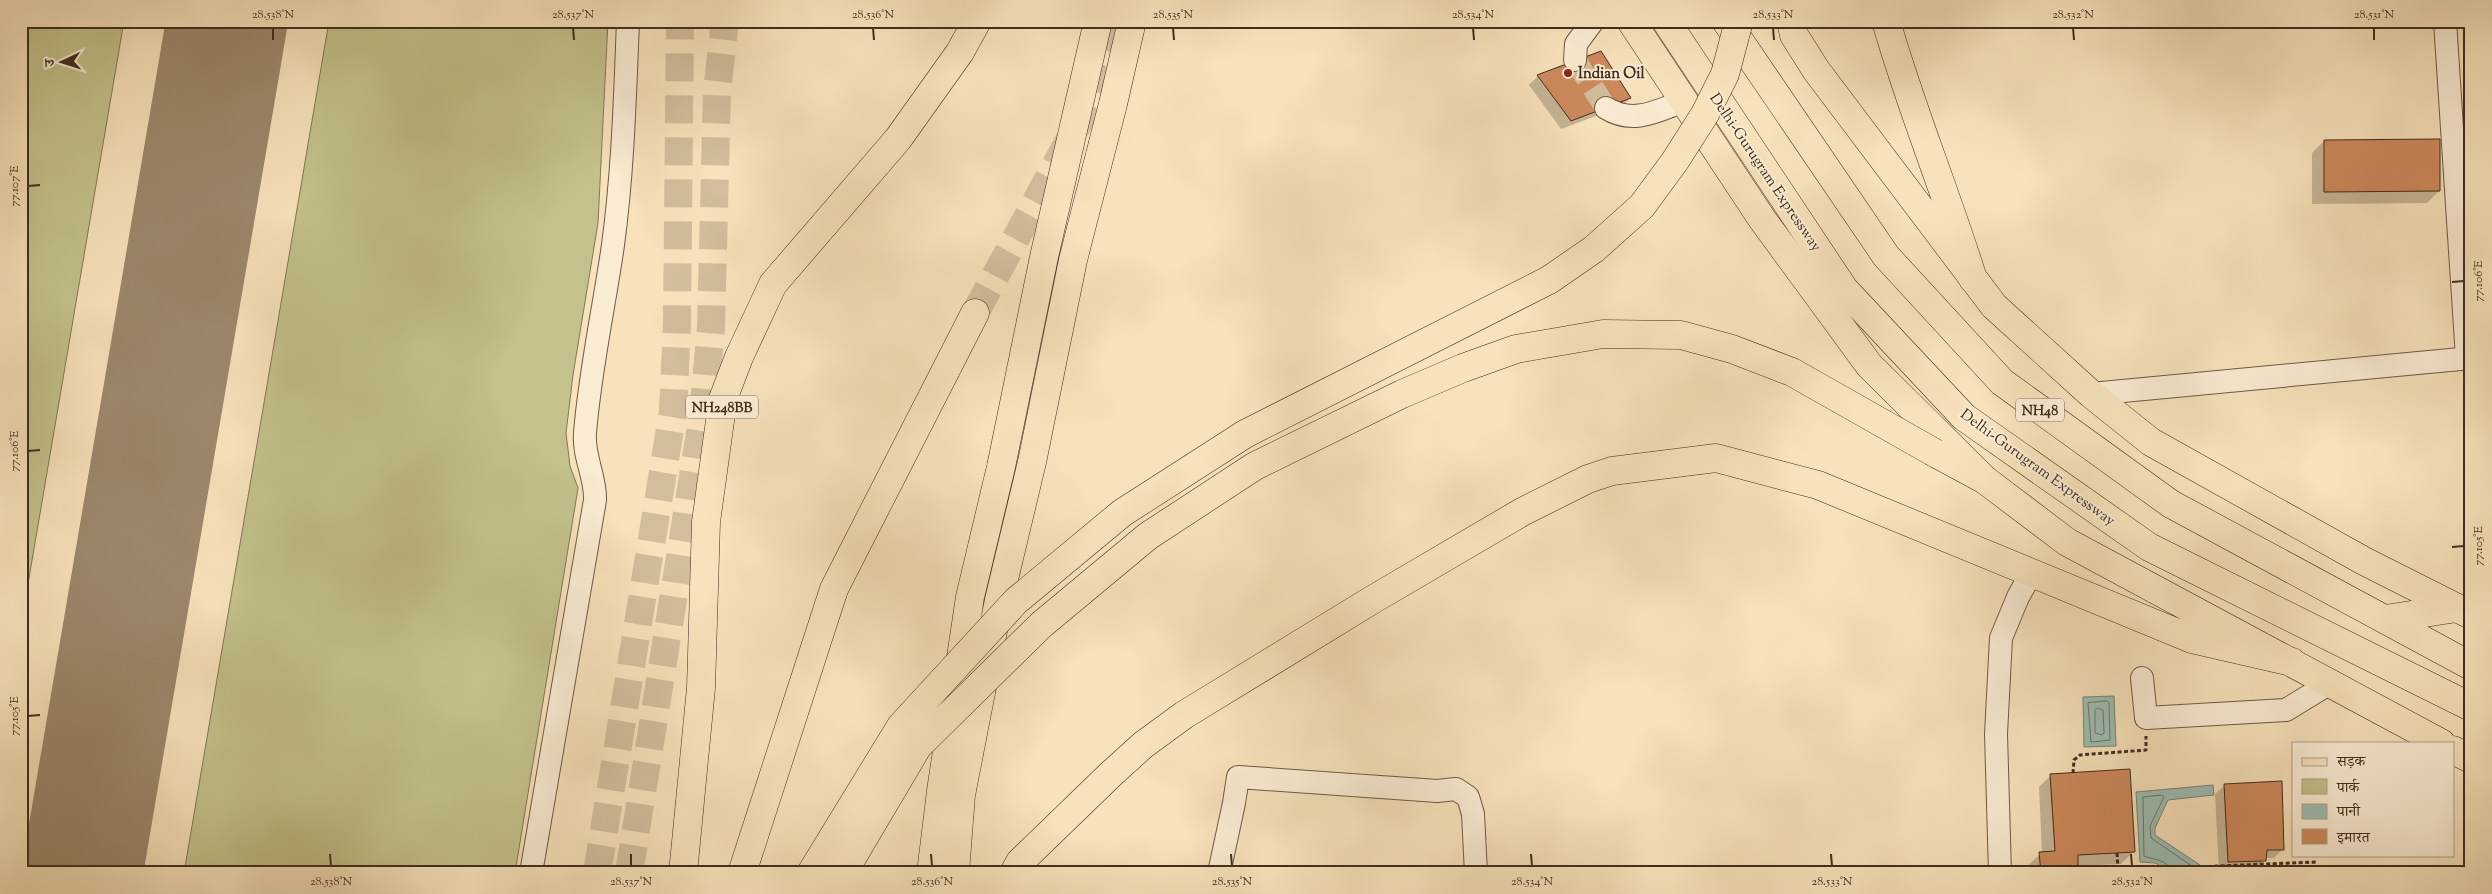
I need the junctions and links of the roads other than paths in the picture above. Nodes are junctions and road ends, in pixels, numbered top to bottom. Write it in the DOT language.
graph roads {
  1 [pos="628,21"];
  2 [pos="977,21"];
  3 [pos="1098,21"];
  4 [pos="1132,21"];
  5 [pos="1593,21"];
  6 [pos="1631,21"];
  7 [pos="1666,21"];
  8 [pos="1726,21"];
  9 [pos="1739,21"];
  10 [pos="1790,21"];
  11 [pos="1886,21"];
  12 [pos="2445,21"];
  13 [pos="1575,60"];
  14 [pos="1684,101"];
  15 [pos="1606,108"];
  16 [pos="1973,279"];
  17 [pos="975,313"];
  18 [pos="2469,358"];
  19 [pos="2091,394"];
  20 [pos="1985,480"];
  21 [pos="2031,574"];
  22 [pos="2464,611"];
  23 [pos="2385,619"];
  24 [pos="2292,662"];
  25 [pos="2471,666"];
  26 [pos="2142,678"];
  27 [pos="2330,683"];
  28 [pos="2471,707"];
  29 [pos="2439,742"];
  30 [pos="2454,750"];
  31 [pos="2471,759"];
  32 [pos="531,873"];
  33 [pos="684,873"];
  34 [pos="742,873"];
  35 [pos="811,873"];
  36 [pos="843,873"];
  37 [pos="932,873"];
  38 [pos="955,873"];
  39 [pos="1014,873"];
  40 [pos="1219,873"];
  41 [pos="1476,873"];
  42 [pos="2000,873"];
  1 -- 32 [label="street"];
  2 -- 33 [label="main road, NH248BB"];
  3 -- 37 [label="main road"];
  4 -- 38 [label="main road"];
  5 -- 13 [label="street"];
  6 -- 14 [label="main road"];
  7 -- 28 [label="main road, Delhi-Gurugram Expressway"];
  8 -- 23 [label="main road, NH48"];
  9 -- 35 [label="main road, bridge"];
  10 -- 16 [label="main road"];
  11 -- 16 [label="main road"];
  12 -- 18 [label="street"];
  14 -- 15 [label="street"];
  14 -- 20 [label="main road"];
  16 -- 19 [label="main road"];
  17 -- 34 [label="main road"];
  18 -- 19 [label="street"];
  19 -- 22 [label="main road"];
  20 -- 24 [label="main road"];
  20 -- 36 [label="main road, bridge"];
  21 -- 24 [label="main road"];
  21 -- 39 [label="main road"];
  21 -- 42 [label="street"];
  22 -- 23 [label="main road"];
  23 -- 25 [label="main road, NH48"];
  24 -- 27 [label="main road"];
  26 -- 27 [label="street"];
  27 -- 29 [label="main road"];
  30 -- 31 [label="main road"];
  40 -- 41 [label="street"];
}
